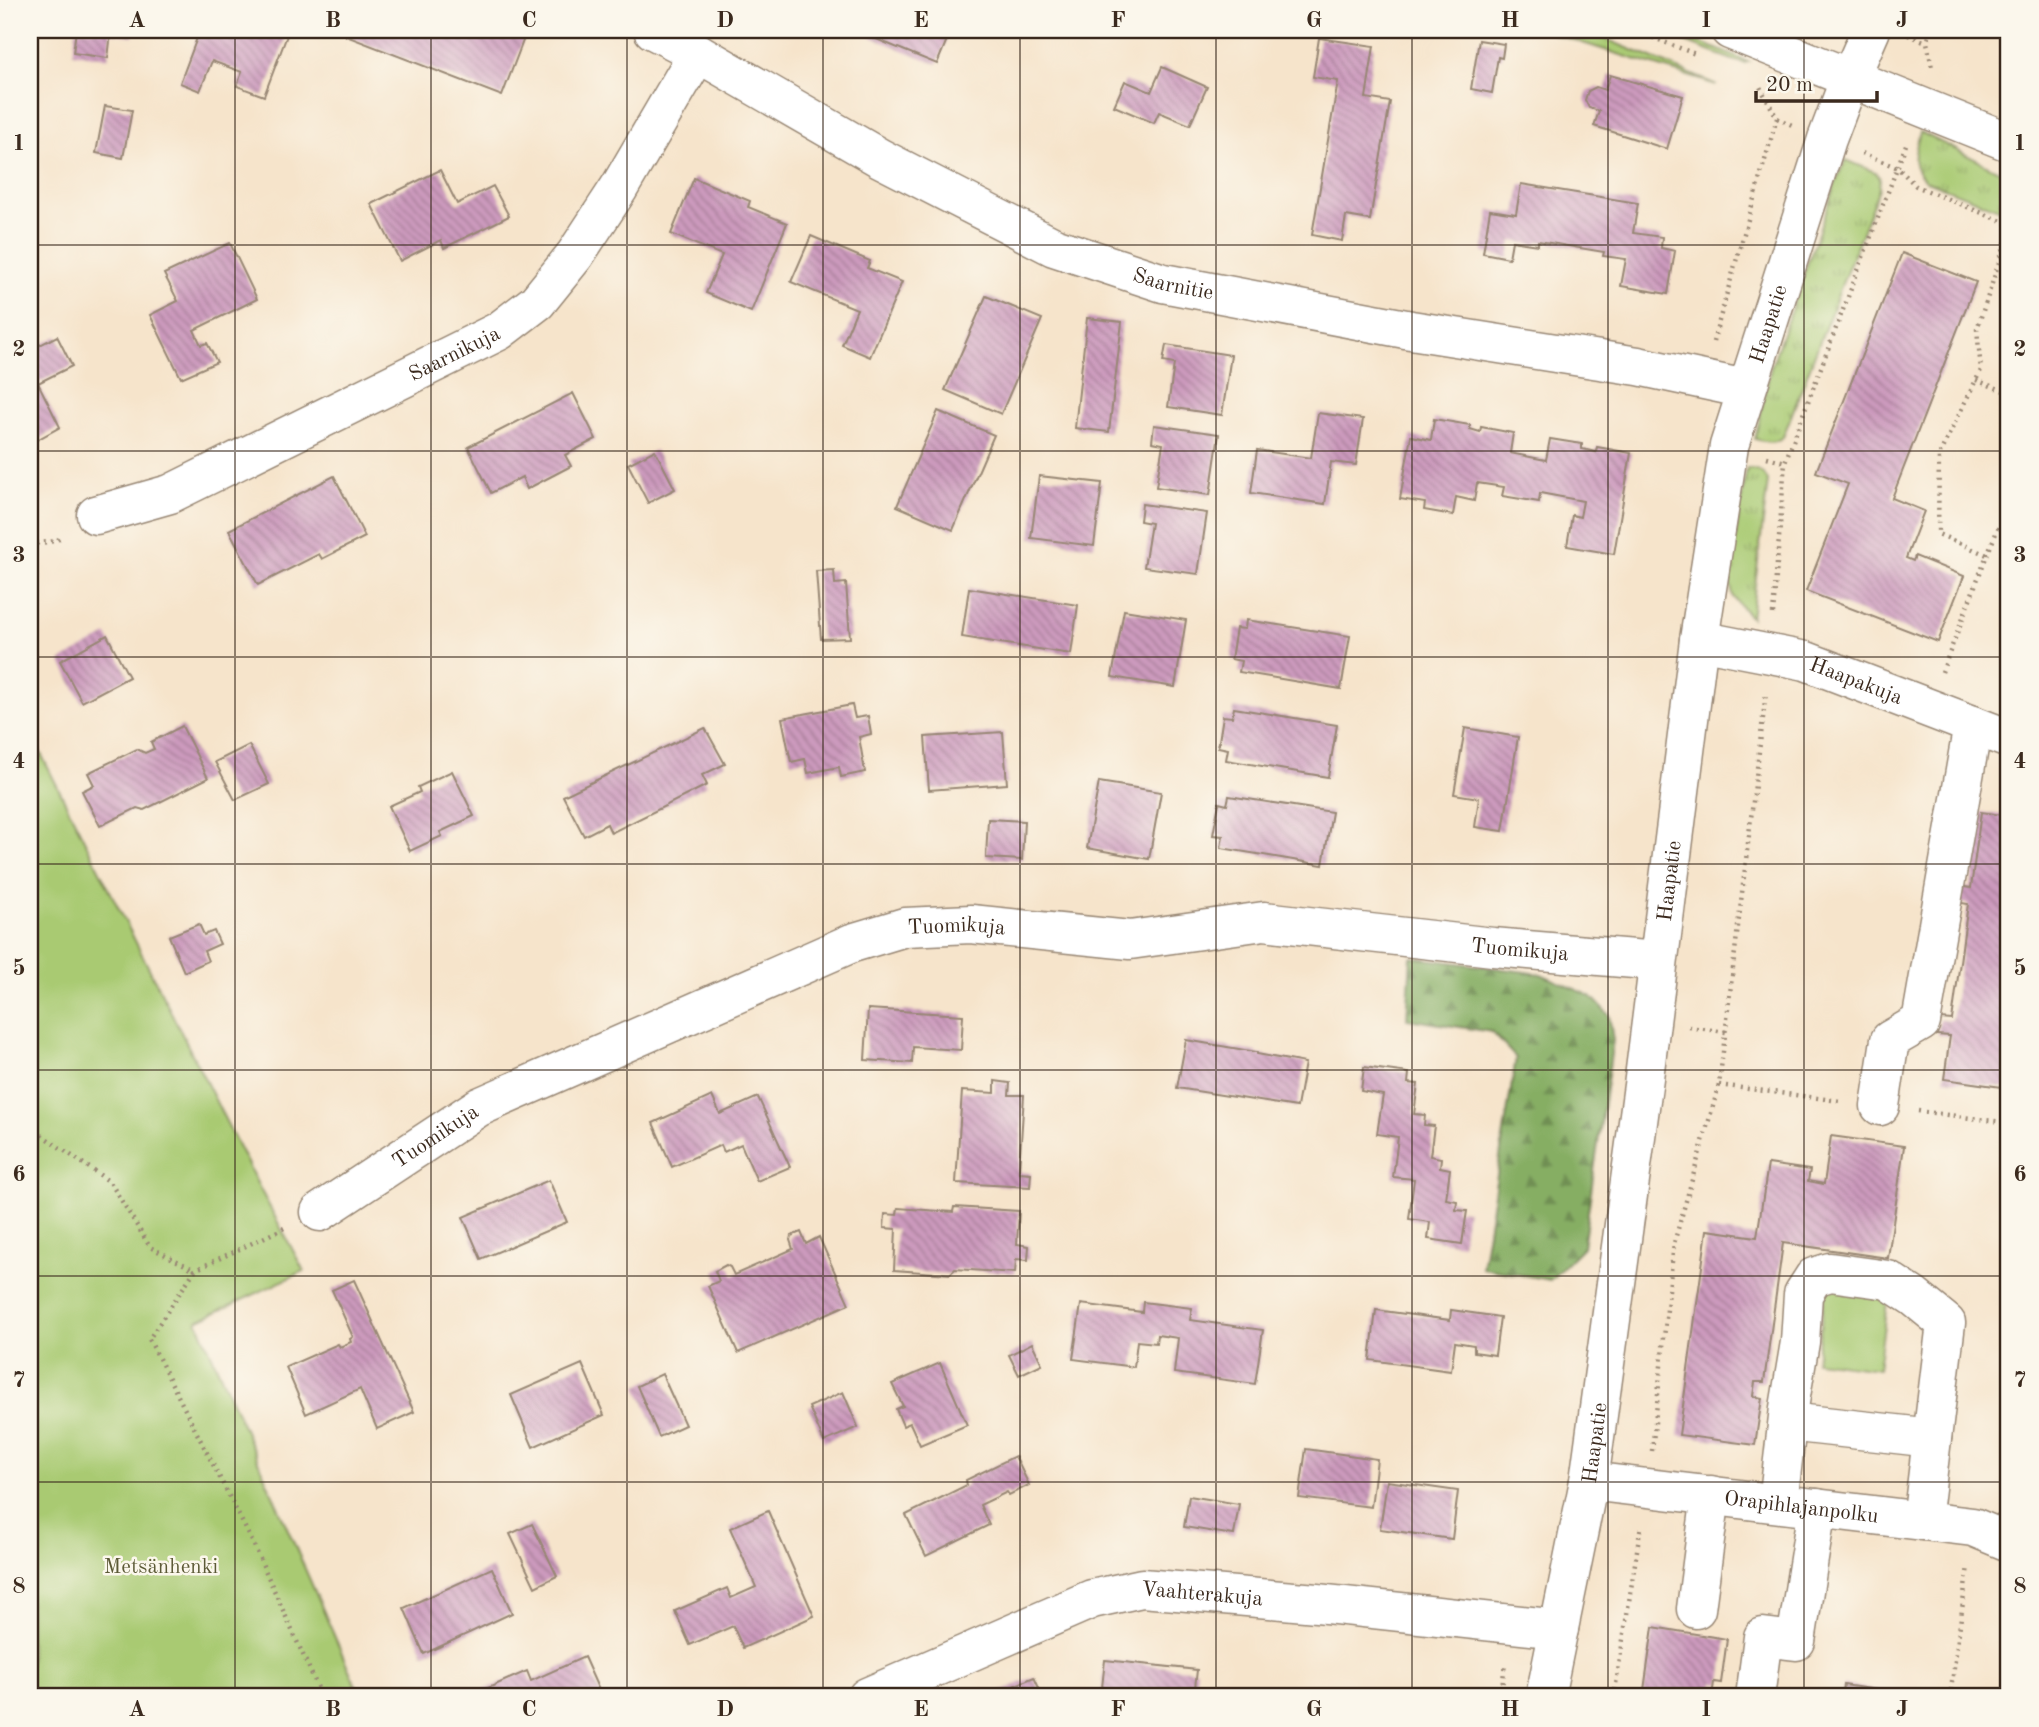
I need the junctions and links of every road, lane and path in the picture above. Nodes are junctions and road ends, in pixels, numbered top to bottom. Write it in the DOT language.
graph roads {
  1 [pos="653,30"];
  2 [pos="1633,30"];
  3 [pos="1871,30"];
  4 [pos="1931,30"];
  5 [pos="1718,44"];
  6 [pos="1769,46"];
  7 [pos="698,53"];
  8 [pos="1850,78"];
  9 [pos="1920,107"];
  10 [pos="1777,118"];
  11 [pos="1827,139"];
  12 [pos="2009,142"];
  13 [pos="1898,168"];
  14 [pos="2009,223"];
  15 [pos="2009,232"];
  16 [pos="1700,379"];
  17 [pos="1976,380"];
  18 [pos="1746,389"];
  19 [pos="2009,393"];
  20 [pos="2009,502"];
  21 [pos="96,515"];
  22 [pos="1987,555"];
  23 [pos="1699,640"];
  24 [pos="1771,653"];
  25 [pos="1938,683"];
  26 [pos="1973,725"];
  27 [pos="2009,739"];
  28 [pos="1658,961"];
  29 [pos="1880,1106"];
  30 [pos="30,1127"];
  31 [pos="320,1212"];
  32 [pos="195,1270"];
  33 [pos="1788,1422"];
  34 [pos="1932,1438"];
  35 [pos="1589,1481"];
  36 [pos="1646,1488"];
  37 [pos="1711,1495"];
  38 [pos="1778,1503"];
  39 [pos="1817,1508"];
  40 [pos="1922,1521"];
  41 [pos="1973,1527"];
  42 [pos="2009,1542"];
  43 [pos="1696,1609"];
  44 [pos="1559,1629"];
  45 [pos="322,1697"];
  46 [pos="867,1697"];
  47 [pos="1545,1697"];
  48 [pos="1614,1697"];
  49 [pos="1755,1697"];
  50 [pos="1950,1697"];
  1 -- 7 [label="street, Saarnitie"];
  2 -- 5 [label="path"];
  3 -- 8 [label="street, Haapatie"];
  4 -- 9 [label="path"];
  5 -- 6 [label="street"];
  6 -- 8 [label="street"];
  6 -- 10 [label="path"];
  7 -- 16 [label="street, Saarnitie"];
  7 -- 21 [label="street, Saarnikuja"];
  8 -- 9 [label="street"];
  8 -- 11 [label="street, Haapatie"];
  9 -- 12 [label="street"];
  9 -- 13 [label="path"];
  10 -- 11 [label="path"];
  10 -- 16 [label="path"];
  11 -- 13 [label="path"];
  11 -- 18 [label="street, Haapatie"];
  13 -- 14 [label="path"];
  13 -- 24 [label="path"];
  15 -- 17 [label="path"];
  16 -- 18 [label="street, Saarnitie"];
  17 -- 19 [label="path"];
  17 -- 22 [label="path"];
  18 -- 23 [label="street, Haapatie"];
  20 -- 22 [label="path"];
  22 -- 25 [label="path"];
  23 -- 24 [label="street, Haapakuja"];
  23 -- 28 [label="street, Haapatie"];
  24 -- 26 [label="street, Haapakuja"];
  24 -- 36 [label="path"];
  26 -- 27 [label="street, Haapakuja"];
  26 -- 29 [label="street"];
  28 -- 31 [label="street, Tuomikuja"];
  28 -- 35 [label="street, Haapatie"];
  30 -- 32 [label="path"];
  31 -- 32 [label="path"];
  32 -- 45 [label="path"];
  33 -- 34 [label="street"];
  33 -- 34 [label="street"];
  33 -- 38 [label="street"];
  34 -- 40 [label="street"];
  35 -- 36 [label="street, Orapihlajanpolku"];
  35 -- 44 [label="street, Haapatie"];
  36 -- 37 [label="street, Orapihlajanpolku"];
  36 -- 48 [label="path"];
  37 -- 38 [label="street, Orapihlajanpolku"];
  37 -- 43 [label="street"];
  38 -- 39 [label="street, Orapihlajanpolku"];
  39 -- 40 [label="street, Orapihlajanpolku"];
  39 -- 49 [label="street"];
  40 -- 41 [label="street, Orapihlajanpolku"];
  41 -- 42 [label="street, Orapihlajanpolku"];
  41 -- 50 [label="path"];
  44 -- 46 [label="street, Vaahterakuja"];
  44 -- 47 [label="street, Haapatie"];
}
